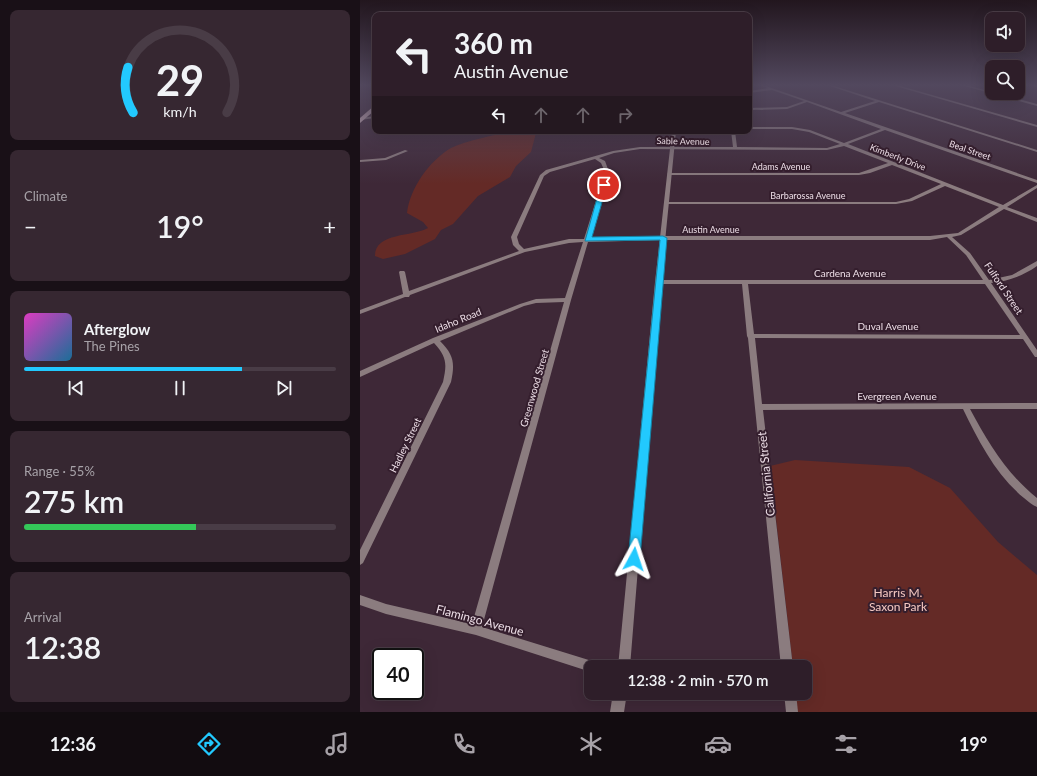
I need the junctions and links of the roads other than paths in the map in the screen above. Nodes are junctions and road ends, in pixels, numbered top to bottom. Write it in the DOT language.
graph roads {
  1 [pos="371,118"];
  2 [pos="857,118"];
  3 [pos="935,118"];
  4 [pos="1010,118"];
  5 [pos="1037,126"];
  6 [pos="360,128"];
  7 [pos="752,128"];
  8 [pos="886,128"];
  9 [pos="674,134"];
  10 [pos="733,134"];
  11 [pos="846,144"];
  12 [pos="672,149"];
  13 [pos="735,149"];
  14 [pos="406,151"];
  15 [pos="1037,151"];
  16 [pos="595,157"];
  17 [pos="360,161"];
  18 [pos="892,163"];
  19 [pos="669,174"];
  20 [pos="1037,182"];
  21 [pos="945,184"];
  22 [pos="1037,186"];
  23 [pos="666,203"];
  24 [pos="1004,207"];
  25 [pos="1037,220"];
  26 [pos="949,237"];
  27 [pos="663,238"];
  28 [pos="588,239"];
  29 [pos="523,251"];
  30 [pos="1037,263"];
  31 [pos="402,272"];
  32 [pos="658,282"];
  33 [pos="745,282"];
  34 [pos="988,282"];
  35 [pos="407,296"];
  36 [pos="568,300"];
  37 [pos="360,312"];
  38 [pos="750,336"];
  39 [pos="1026,337"];
  40 [pos="435,340"];
  41 [pos="1037,354"];
  42 [pos="360,374"];
  43 [pos="965,406"];
  44 [pos="1037,406"];
  45 [pos="758,407"];
  46 [pos="1037,503"];
  47 [pos="360,560"];
  48 [pos="360,600"];
  49 [pos="476,630"];
  50 [pos="625,660"];
  51 [pos="786,660"];
  52 [pos="584,664"];
  53 [pos="619,700"];
  54 [pos="791,700"];
  55 [pos="617,712"];
  56 [pos="792,712"];
  1 -- 6 [label="main road"];
  2 -- 8 [label="street, Beal Street"];
  3 -- 15 [label="street"];
  4 -- 5 [label="street"];
  7 -- 11 [label="street, Kimberly Drive"];
  8 -- 11 [label="street, Sable Avenue"];
  8 -- 20 [label="street, Beal Street"];
  9 -- 12 [label="street"];
  10 -- 13 [label="street"];
  11 -- 13 [label="street, Sable Avenue"];
  11 -- 18 [label="street, Kimberly Drive"];
  12 -- 13 [label="street, Sable Avenue"];
  12 -- 16 [label="street, Sable Avenue"];
  12 -- 19 [label="street"];
  14 -- 17 [label="street"];
  16 -- 28 [label="street, Greenwood Street"];
  16 -- 29 [label="street, Sable Avenue"];
  18 -- 19 [label="street, Adams Avenue"];
  18 -- 21 [label="street, Kimberly Drive"];
  19 -- 23 [label="street"];
  21 -- 23 [label="street, Barbarossa Avenue"];
  21 -- 24 [label="street, Kimberly Drive"];
  22 -- 24 [label="street, Austin Avenue"];
  23 -- 27 [label="street"];
  24 -- 25 [label="street, Kimberly Drive"];
  24 -- 26 [label="street, Austin Avenue"];
  26 -- 27 [label="street, Austin Avenue"];
  26 -- 34 [label="street, Fulford Street"];
  27 -- 28 [label="street, Austin Avenue"];
  27 -- 32 [label="street"];
  28 -- 29 [label="street, Austin Avenue"];
  28 -- 36 [label="street, Greenwood Street"];
  29 -- 35 [label="street, Austin Avenue"];
  30 -- 34 [label="street, Cardena Avenue"];
  31 -- 35 [label="street"];
  32 -- 33 [label="street, Cardena Avenue"];
  32 -- 50 [label="street"];
  33 -- 34 [label="street, Cardena Avenue"];
  33 -- 38 [label="street, California Street"];
  34 -- 39 [label="street, Fulford Street"];
  35 -- 37 [label="street, Austin Avenue"];
  36 -- 40 [label="street, Idaho Road"];
  36 -- 49 [label="street, Greenwood Street"];
  38 -- 39 [label="street, Duval Avenue"];
  38 -- 45 [label="street, California Street"];
  39 -- 41 [label="street, Fulford Street"];
  40 -- 42 [label="street, Idaho Road"];
  40 -- 47 [label="street, Hadley Street"];
  43 -- 44 [label="street, Evergreen Avenue"];
  43 -- 45 [label="street, Evergreen Avenue"];
  43 -- 46 [label="street"];
  45 -- 51 [label="street, California Street"];
  48 -- 49 [label="street, Flamingo Avenue"];
  49 -- 52 [label="street, Flamingo Avenue"];
  53 -- 55 [label="street"];
  54 -- 56 [label="street"];
}
